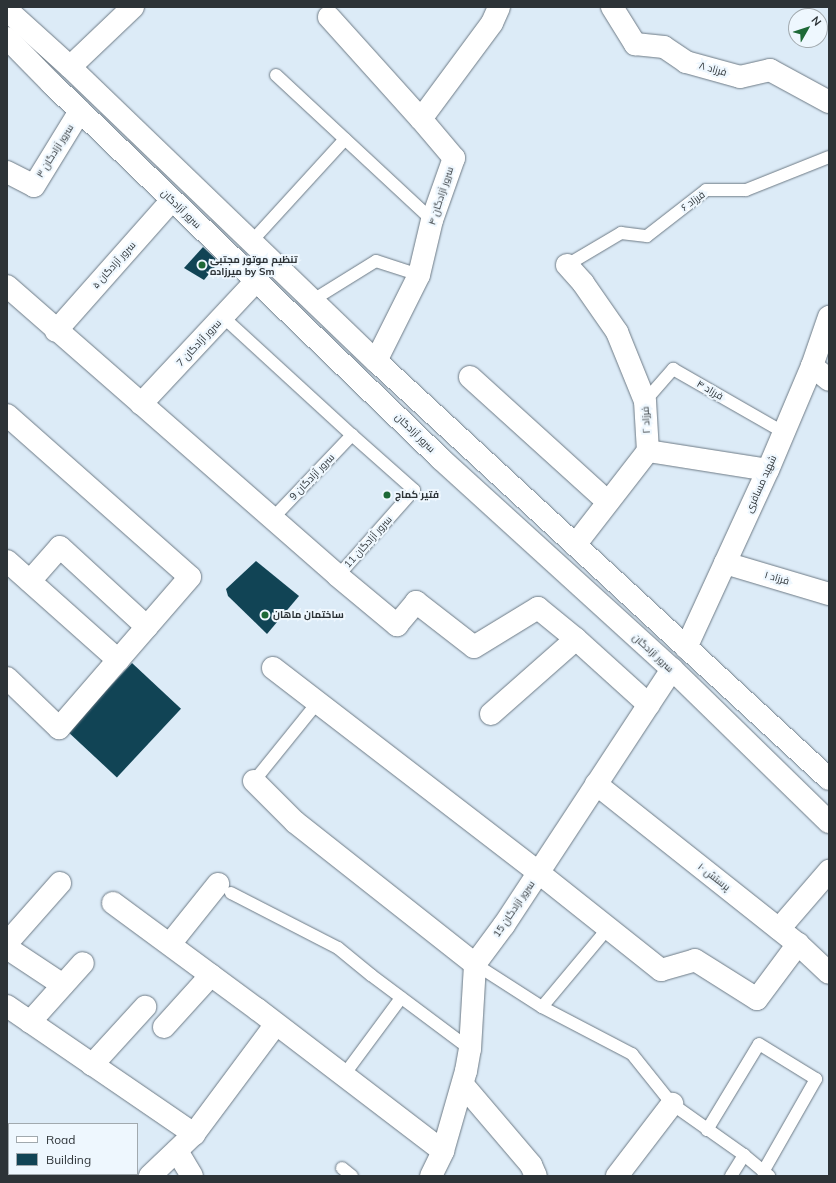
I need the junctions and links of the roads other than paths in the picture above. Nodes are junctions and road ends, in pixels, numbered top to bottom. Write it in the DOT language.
graph roads {
  1 [pos="133,7"];
  2 [pos="499,7"];
  3 [pos="612,7"];
  4 [pos="7,10"];
  5 [pos="329,17"];
  6 [pos="7,38"];
  7 [pos="70,67"];
  8 [pos="276,75"];
  9 [pos="829,102"];
  10 [pos="80,112"];
  11 [pos="421,118"];
  12 [pos="345,139"];
  13 [pos="829,157"];
  14 [pos="7,172"];
  15 [pos="172,200"];
  16 [pos="432,220"];
  17 [pos="252,241"];
  18 [pos="567,265"];
  19 [pos="419,275"];
  20 [pos="256,281"];
  21 [pos="7,286"];
  22 [pos="312,300"];
  23 [pos="223,317"];
  24 [pos="829,317"];
  25 [pos="56,331"];
  26 [pos="376,362"];
  27 [pos="812,366"];
  28 [pos="470,377"];
  29 [pos="360,380"];
  30 [pos="829,380"];
  31 [pos="645,401"];
  32 [pos="141,404"];
  33 [pos="7,415"];
  34 [pos="783,432"];
  35 [pos="352,435"];
  36 [pos="648,451"];
  37 [pos="768,470"];
  38 [pos="608,502"];
  39 [pos="273,518"];
  40 [pos="574,545"];
  41 [pos="7,561"];
  42 [pos="725,563"];
  43 [pos="338,576"];
  44 [pos="30,581"];
  45 [pos="829,594"];
  46 [pos="146,627"];
  47 [pos="576,639"];
  48 [pos="686,648"];
  49 [pos="118,660"];
  50 [pos="273,668"];
  51 [pos="672,669"];
  52 [pos="7,678"];
  53 [pos="318,702"];
  54 [pos="649,705"];
  55 [pos="490,714"];
  56 [pos="829,779"];
  57 [pos="254,781"];
  58 [pos="596,784"];
  59 [pos="829,822"];
  60 [pos="829,871"];
  61 [pos="539,873"];
  62 [pos="60,883"];
  63 [pos="224,888"];
  64 [pos="113,903"];
  65 [pos="608,928"];
  66 [pos="779,928"];
  67 [pos="7,943"];
  68 [pos="170,944"];
  69 [pos="798,944"];
  70 [pos="7,948"];
  71 [pos="83,964"];
  72 [pos="475,964"];
  73 [pos="829,973"];
  74 [pos="211,975"];
  75 [pos="63,985"];
  76 [pos="401,998"];
  77 [pos="7,1006"];
  78 [pos="145,1007"];
  79 [pos="542,1008"];
  80 [pos="30,1022"];
  81 [pos="276,1024"];
  82 [pos="164,1027"];
  83 [pos="470,1049"];
  84 [pos="92,1065"];
  85 [pos="344,1075"];
  86 [pos="463,1085"];
  87 [pos="672,1104"];
  88 [pos="707,1130"];
  89 [pos="194,1134"];
  90 [pos="177,1150"];
  91 [pos="443,1151"];
  92 [pos="744,1155"];
  93 [pos="342,1168"];
  94 [pos="530,1172"];
  95 [pos="766,1174"];
  96 [pos="150,1176"];
  97 [pos="192,1176"];
  98 [pos="352,1176"];
  99 [pos="431,1176"];
  100 [pos="617,1176"];
  101 [pos="731,1176"];
  1 -- 7 [label="street"];
  2 -- 11 [label="street"];
  3 -- 9 [label="street, فرزاد ۸"];
  4 -- 7 [label="street"];
  5 -- 11 [label="street"];
  6 -- 10 [label="street, سرور آزادگان"];
  7 -- 17 [label="street"];
  8 -- 12 [label="lane"];
  10 -- 14 [label="street, سرور آزادگان ۳"];
  10 -- 15 [label="street, سرور آزادگان"];
  11 -- 16 [label="street, سرور آزادگان ۴"];
  12 -- 16 [label="lane"];
  12 -- 17 [label="lane"];
  13 -- 18 [label="lane, فرزاد ۶"];
  15 -- 20 [label="street, سرور آزادگان"];
  15 -- 25 [label="street, سرور آزادگان ۵"];
  16 -- 19 [label="street, سرور آزادگان ۴"];
  17 -- 22 [label="street"];
  18 -- 31 [label="street, فرزاد ۲"];
  19 -- 22 [label="lane"];
  19 -- 26 [label="street, سرور آزادگان ۴"];
  20 -- 23 [label="street, سرور آزادگان 7"];
  20 -- 29 [label="street, سرور آزادگان"];
  21 -- 25 [label="street"];
  22 -- 26 [label="street"];
  23 -- 32 [label="street, سرور آزادگان 7"];
  23 -- 35 [label="lane"];
  24 -- 27 [label="street, شهید مسافری"];
  25 -- 32 [label="street"];
  26 -- 29 [label="street, سرور آزادگان ۴"];
  26 -- 40 [label="street"];
  27 -- 30 [label="street"];
  27 -- 34 [label="street, شهید مسافری"];
  28 -- 38 [label="street"];
  29 -- 51 [label="street, سرور آزادگان"];
  31 -- 34 [label="lane, فرزاد ۴"];
  31 -- 36 [label="street, فرزاد ۲"];
  32 -- 39 [label="street"];
  33 -- 46 [label="street"];
  34 -- 37 [label="street, شهید مسافری"];
  35 -- 39 [label="lane, سرور آزادگان 9"];
  35 -- 43 [label="lane, سرور آزادگان 11"];
  36 -- 37 [label="street"];
  36 -- 38 [label="street"];
  37 -- 42 [label="street, شهید مسافری"];
  38 -- 40 [label="street"];
  39 -- 43 [label="street"];
  40 -- 48 [label="street"];
  41 -- 44 [label="street"];
  42 -- 45 [label="street, فرزاد ۱"];
  42 -- 48 [label="street, شهید مسافری"];
  43 -- 47 [label="street"];
  44 -- 46 [label="street"];
  44 -- 49 [label="street"];
  46 -- 49 [label="street"];
  47 -- 54 [label="street"];
  47 -- 55 [label="street"];
  48 -- 56 [label="street"];
  49 -- 52 [label="street"];
  50 -- 53 [label="street"];
  51 -- 54 [label="street, سرور آزادگان 15"];
  51 -- 59 [label="street, سرور آزادگان"];
  53 -- 57 [label="lane"];
  53 -- 61 [label="street"];
  54 -- 58 [label="street, سرور آزادگان 15"];
  57 -- 72 [label="street"];
  58 -- 61 [label="street, سرور آزادگان 15"];
  58 -- 66 [label="street, پرستش ۱۰"];
  60 -- 66 [label="street"];
  61 -- 65 [label="street"];
  61 -- 72 [label="street, سرور آزادگان 15"];
  62 -- 67 [label="street"];
  63 -- 68 [label="street"];
  63 -- 76 [label="lane"];
  64 -- 68 [label="street"];
  65 -- 69 [label="street"];
  65 -- 79 [label="lane"];
  66 -- 69 [label="street, پرستش ۱۰"];
  68 -- 74 [label="street"];
  69 -- 73 [label="street, پرستش ۱۰"];
  70 -- 75 [label="street"];
  71 -- 75 [label="street"];
  72 -- 79 [label="lane"];
  72 -- 83 [label="street"];
  74 -- 81 [label="street"];
  74 -- 82 [label="street"];
  75 -- 80 [label="street"];
  76 -- 83 [label="lane"];
  76 -- 85 [label="lane"];
  77 -- 80 [label="street"];
  78 -- 84 [label="street"];
  79 -- 87 [label="lane"];
  80 -- 84 [label="street"];
  81 -- 85 [label="street"];
  81 -- 89 [label="street"];
  83 -- 86 [label="street"];
  84 -- 89 [label="street"];
  85 -- 91 [label="street"];
  86 -- 91 [label="street"];
  86 -- 94 [label="street"];
  87 -- 88 [label="lane"];
  87 -- 100 [label="street"];
  88 -- 92 [label="lane"];
  88 -- 95 [label="lane"];
  89 -- 90 [label="street"];
  90 -- 96 [label="street"];
  90 -- 97 [label="street"];
  91 -- 99 [label="street"];
  92 -- 95 [label="lane"];
  92 -- 101 [label="lane"];
  93 -- 98 [label="lane"];
}
